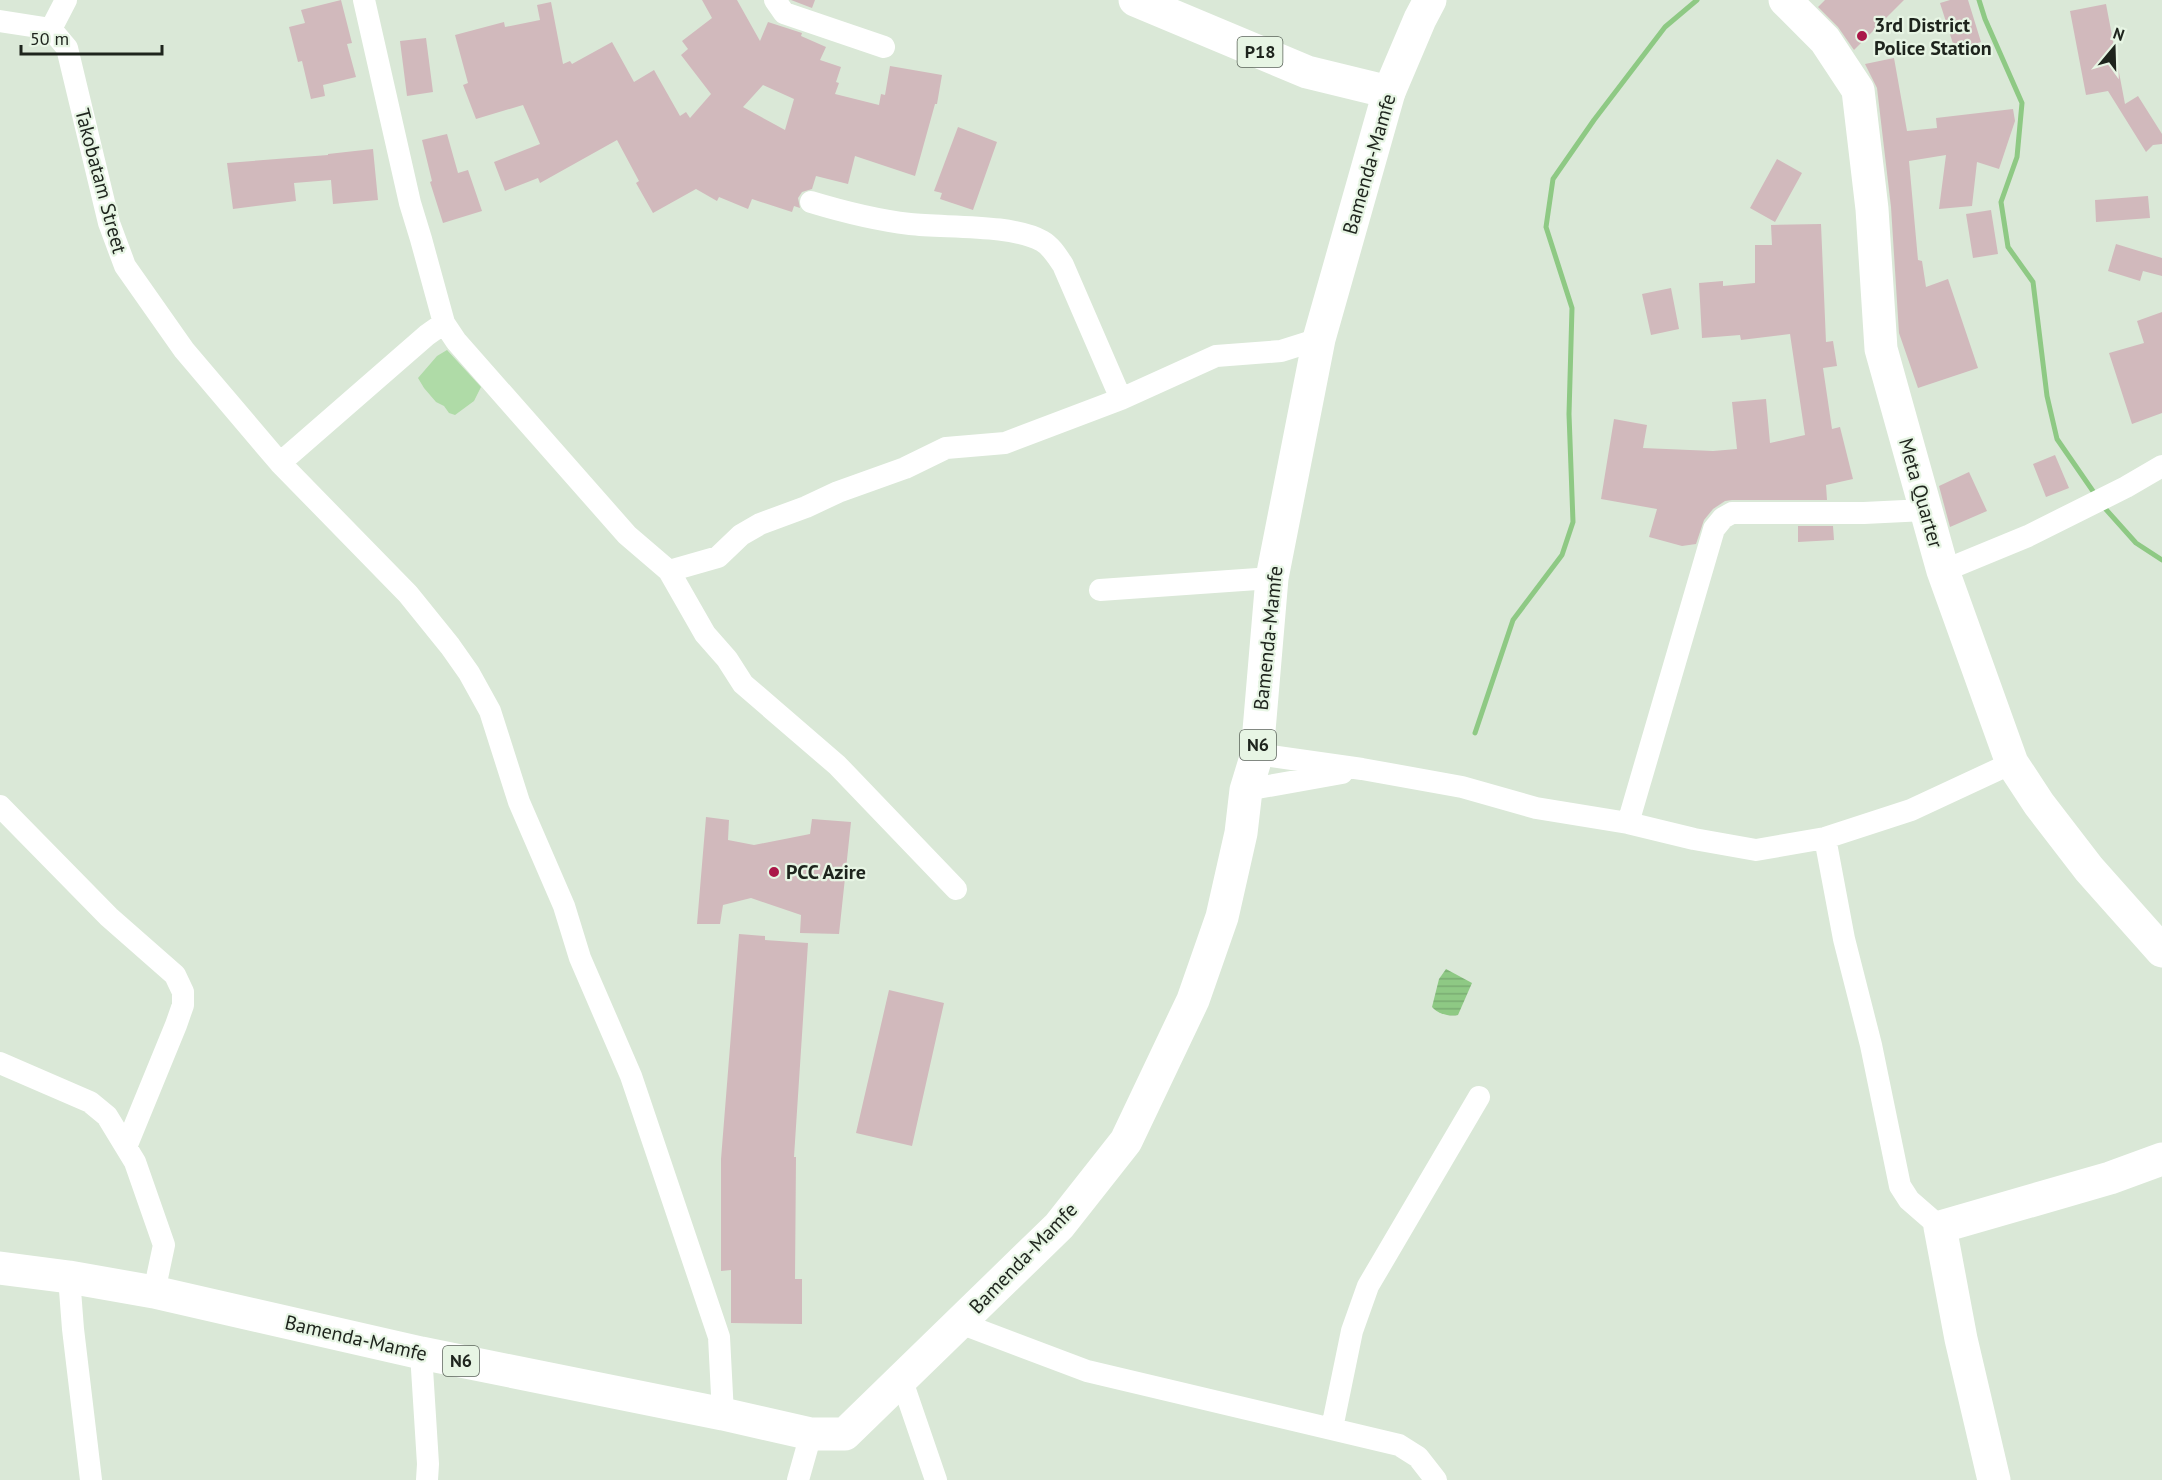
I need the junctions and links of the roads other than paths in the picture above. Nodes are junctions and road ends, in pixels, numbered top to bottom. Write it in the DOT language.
graph roads {
  1 [pos="66,0"];
  2 [pos="364,0"];
  3 [pos="776,0"];
  4 [pos="1135,0"];
  5 [pos="1785,0"];
  6 [pos="1424,6"];
  7 [pos="0,21"];
  8 [pos="51,29"];
  9 [pos="884,47"];
  10 [pos="1389,92"];
  11 [pos="811,202"];
  12 [pos="444,323"];
  13 [pos="1319,339"];
  14 [pos="1121,399"];
  15 [pos="280,463"];
  16 [pos="2162,466"];
  17 [pos="1925,510"];
  18 [pos="669,571"];
  19 [pos="1943,571"];
  20 [pos="1272,578"];
  21 [pos="1100,590"];
  22 [pos="1257,754"];
  23 [pos="2012,763"];
  24 [pos="1362,769"];
  25 [pos="1246,790"];
  26 [pos="0,806"];
  27 [pos="1628,823"];
  28 [pos="1825,838"];
  29 [pos="956,889"];
  30 [pos="2162,951"];
  31 [pos="0,1063"];
  32 [pos="1479,1097"];
  33 [pos="126,1147"];
  34 [pos="2162,1159"];
  35 [pos="1940,1227"];
  36 [pos="0,1268"];
  37 [pos="69,1277"];
  38 [pos="154,1292"];
  39 [pos="960,1323"];
  40 [pos="421,1353"];
  41 [pos="903,1384"];
  42 [pos="723,1414"];
  43 [pos="1332,1428"];
  44 [pos="811,1434"];
  45 [pos="91,1480"];
  46 [pos="427,1480"];
  47 [pos="798,1480"];
  48 [pos="936,1480"];
  49 [pos="1436,1480"];
  50 [pos="1994,1480"];
  1 -- 8 [label="street"];
  2 -- 12 [label="street"];
  3 -- 9 [label="street"];
  4 -- 10 [label="main road, P18"];
  5 -- 17 [label="main road, Meta Quarter"];
  6 -- 10 [label="main road, Bamenda-Mamfe / N6"];
  7 -- 8 [label="street"];
  8 -- 15 [label="street, Takobatam Street"];
  10 -- 13 [label="main road, Bamenda-Mamfe / N6"];
  11 -- 14 [label="street"];
  12 -- 15 [label="street"];
  12 -- 18 [label="street"];
  13 -- 14 [label="street"];
  13 -- 20 [label="main road, Bamenda-Mamfe / N6"];
  14 -- 18 [label="street"];
  15 -- 42 [label="street, Takobatam Street"];
  16 -- 19 [label="street"];
  17 -- 19 [label="main road, Meta Quarter"];
  17 -- 27 [label="street"];
  18 -- 29 [label="street"];
  19 -- 23 [label="main road, Meta Quarter"];
  20 -- 21 [label="street"];
  20 -- 22 [label="main road, Bamenda-Mamfe / N6"];
  22 -- 24 [label="street"];
  22 -- 25 [label="main road, Bamenda-Mamfe / N6"];
  23 -- 28 [label="street"];
  23 -- 30 [label="main road, Meta Quarter"];
  24 -- 25 [label="street"];
  24 -- 27 [label="street"];
  25 -- 39 [label="main road, Bamenda-Mamfe / N6"];
  26 -- 33 [label="street"];
  27 -- 28 [label="street"];
  28 -- 35 [label="street"];
  31 -- 33 [label="street"];
  32 -- 43 [label="street"];
  33 -- 38 [label="street"];
  34 -- 35 [label="main road"];
  35 -- 50 [label="main road"];
  36 -- 37 [label="main road, Bamenda-Mamfe / N6"];
  37 -- 38 [label="main road, Bamenda-Mamfe / N6"];
  37 -- 45 [label="street"];
  38 -- 40 [label="main road, Bamenda-Mamfe / N6"];
  39 -- 41 [label="main road, Bamenda-Mamfe / N6"];
  39 -- 43 [label="street"];
  40 -- 42 [label="main road, Bamenda-Mamfe / N6"];
  40 -- 46 [label="street"];
  41 -- 44 [label="main road, Bamenda-Mamfe / N6"];
  41 -- 48 [label="street"];
  42 -- 44 [label="main road, Bamenda-Mamfe / N6"];
  43 -- 49 [label="street"];
  44 -- 47 [label="street"];
}
